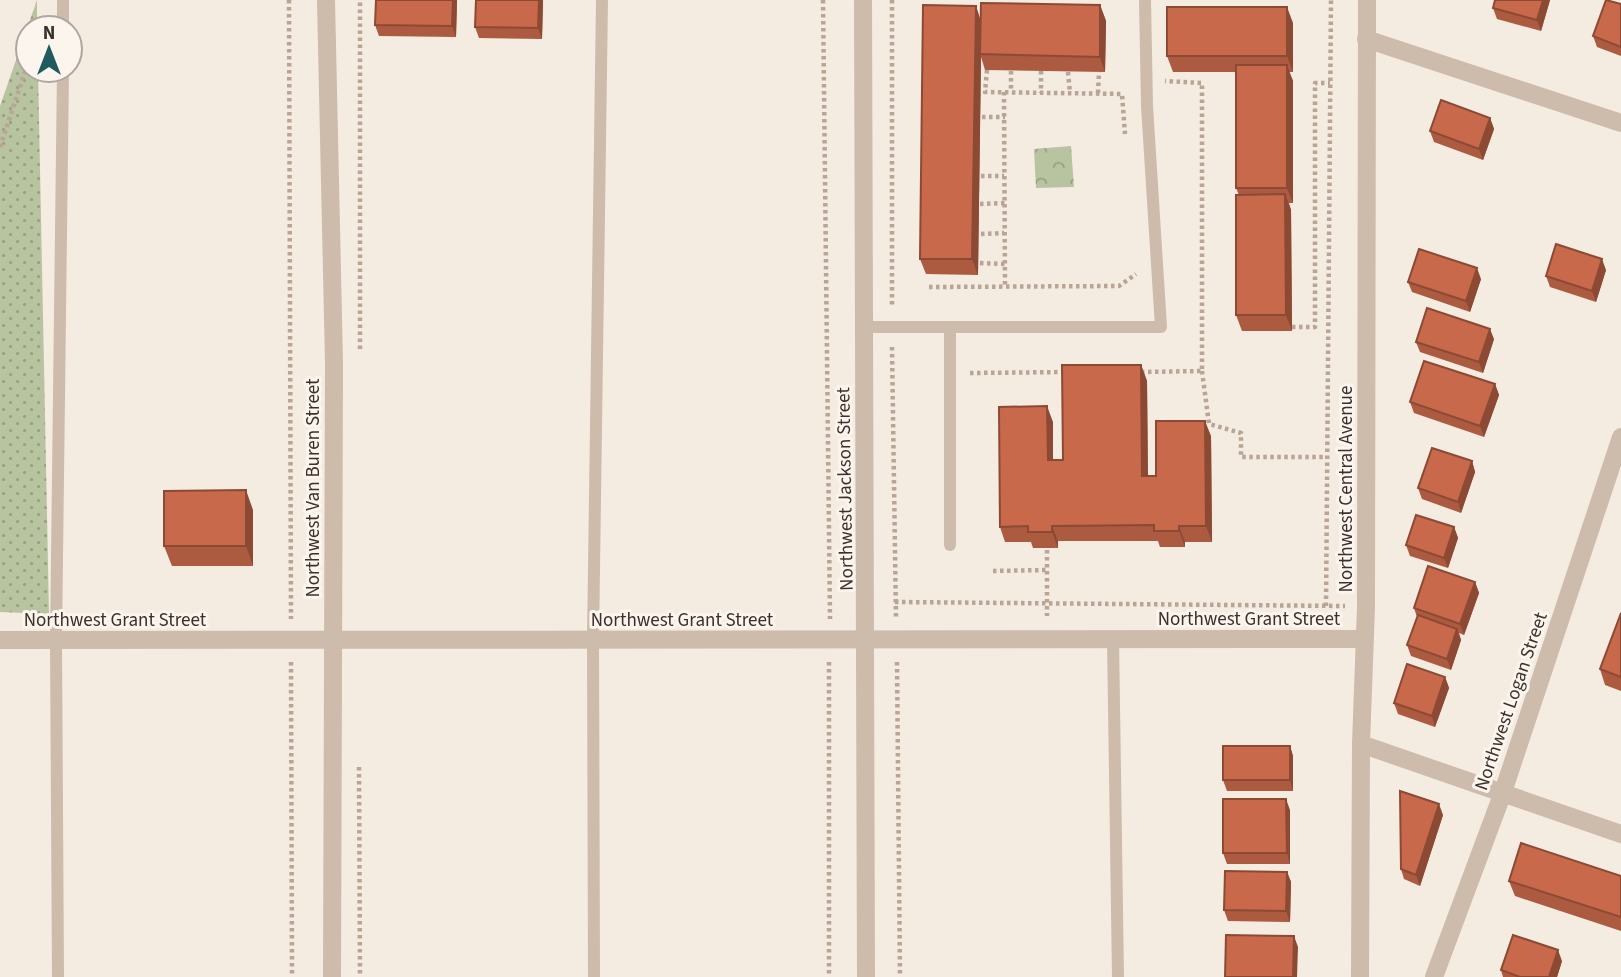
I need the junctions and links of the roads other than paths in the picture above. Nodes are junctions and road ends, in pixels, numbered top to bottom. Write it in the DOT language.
graph roads {
  1 [pos="326,0"];
  2 [pos="602,0"];
  3 [pos="863,0"];
  4 [pos="1145,0"];
  5 [pos="1367,0"];
  6 [pos="1366,38"];
  7 [pos="62,84"];
  8 [pos="1621,123"];
  9 [pos="863,327"];
  10 [pos="950,327"];
  11 [pos="1621,437"];
  12 [pos="950,545"];
  13 [pos="1113,638"];
  14 [pos="1364,639"];
  15 [pos="0,640"];
  16 [pos="56,640"];
  17 [pos="332,640"];
  18 [pos="593,640"];
  19 [pos="864,640"];
  20 [pos="1361,744"];
  21 [pos="1502,795"];
  22 [pos="1621,834"];
  23 [pos="58,977"];
  24 [pos="332,977"];
  25 [pos="594,977"];
  26 [pos="866,977"];
  27 [pos="1118,977"];
  28 [pos="1360,977"];
  29 [pos="1434,977"];
  1 -- 17 [label="street, Northwest Van Buren Street"];
  2 -- 18 [label="lane"];
  3 -- 9 [label="street, Northwest Jackson Street"];
  4 -- 10 [label="lane"];
  5 -- 6 [label="street, Northwest Central Avenue"];
  6 -- 8 [label="street"];
  6 -- 14 [label="street, Northwest Central Avenue"];
  7 -- 16 [label="lane"];
  9 -- 10 [label="lane"];
  9 -- 19 [label="street, Northwest Jackson Street"];
  10 -- 12 [label="lane"];
  11 -- 21 [label="street, Northwest Logan Street"];
  13 -- 14 [label="street, Northwest Grant Street"];
  13 -- 19 [label="street, Northwest Grant Street"];
  13 -- 27 [label="lane"];
  14 -- 20 [label="street, Northwest Central Avenue"];
  15 -- 16 [label="street, Northwest Grant Street"];
  16 -- 17 [label="street, Northwest Grant Street"];
  16 -- 23 [label="lane"];
  17 -- 18 [label="street, Northwest Grant Street"];
  17 -- 24 [label="street, Northwest Van Buren Street"];
  18 -- 19 [label="street, Northwest Grant Street"];
  18 -- 25 [label="lane"];
  19 -- 26 [label="street, Northwest Jackson Street"];
  20 -- 21 [label="street"];
  20 -- 28 [label="street, Northwest Central Avenue"];
  21 -- 22 [label="street"];
  21 -- 29 [label="street, Northwest Logan Street"];
}
